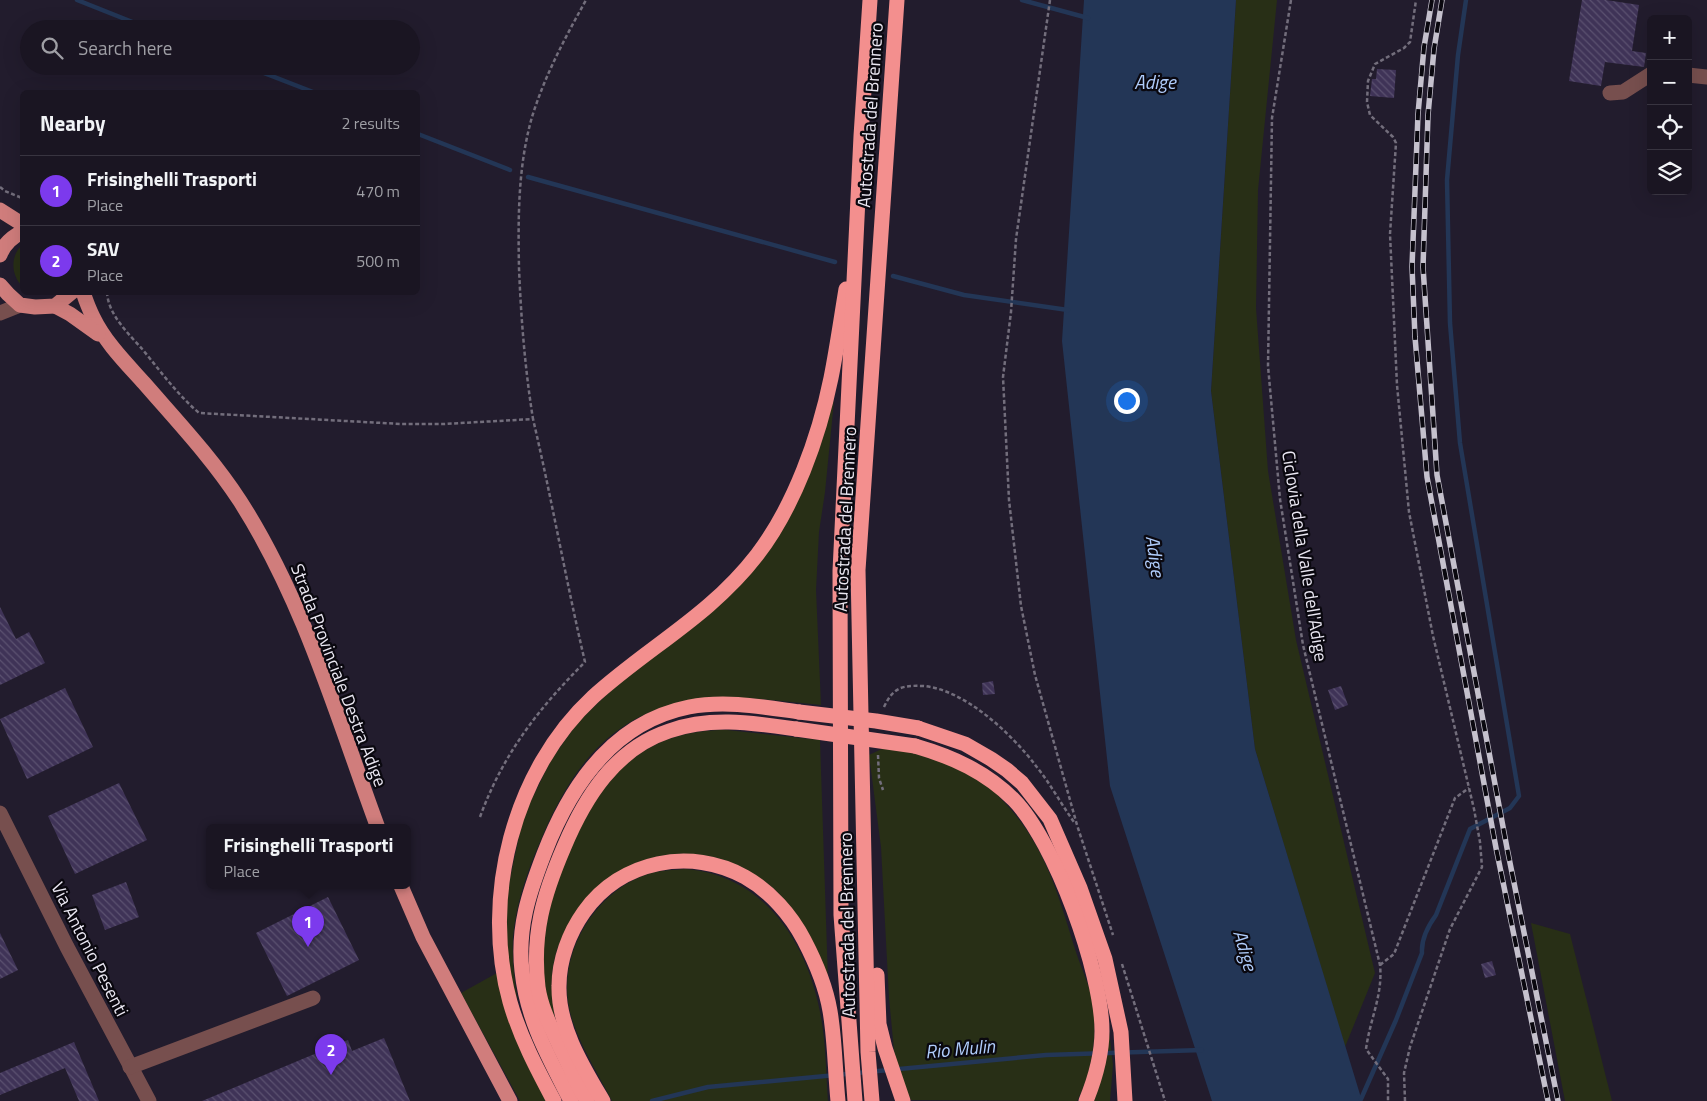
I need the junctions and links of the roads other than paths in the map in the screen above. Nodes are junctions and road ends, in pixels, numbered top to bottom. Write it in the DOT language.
graph roads {
  1 [pos="870,0"];
  2 [pos="897,0"];
  3 [pos="1692,75"];
  4 [pos="1647,77"];
  5 [pos="1707,77"];
  6 [pos="1610,93"];
  7 [pos="0,210"];
  8 [pos="20,223"];
  9 [pos="857,229"];
  10 [pos="20,233"];
  11 [pos="1,250"];
  12 [pos="0,285"];
  13 [pos="68,295"];
  14 [pos="84,295"];
  15 [pos="20,305"];
  16 [pos="55,306"];
  17 [pos="0,313"];
  18 [pos="114,348"];
  19 [pos="0,813"];
  20 [pos="377,824"];
  21 [pos="864,870"];
  22 [pos="402,889"];
  23 [pos="313,998"];
  24 [pos="130,1067"];
  25 [pos="900,1095"];
  26 [pos="581,1097"];
  27 [pos="871,1097"];
  28 [pos="854,1098"];
  29 [pos="837,1099"];
  30 [pos="149,1101"];
  31 [pos="510,1101"];
  32 [pos="554,1101"];
  33 [pos="603,1101"];
  34 [pos="1086,1101"];
  35 [pos="1125,1101"];
  1 -- 9 [label="highway, Autostrada del Brennero"];
  2 -- 21 [label="highway, Autostrada del Brennero"];
  3 -- 5 [label="street"];
  4 -- 6 [label="street"];
  7 -- 8 [label="main road"];
  9 -- 28 [label="highway, Autostrada del Brennero"];
  9 -- 32 [label="highway"];
  10 -- 11 [label="main road"];
  12 -- 15 [label="main road"];
  13 -- 16 [label="main road"];
  14 -- 18 [label="main road, Strada Provinciale Destra Adige"];
  15 -- 16 [label="main road"];
  15 -- 17 [label="street"];
  16 -- 18 [label="main road, Strada Provinciale Destra Adige"];
  18 -- 20 [label="main road, Strada Provinciale Destra Adige"];
  19 -- 24 [label="street, Via Antonio Pesenti"];
  21 -- 25 [label="highway"];
  21 -- 27 [label="highway, Autostrada del Brennero"];
  22 -- 31 [label="main road"];
  23 -- 24 [label="street"];
  24 -- 30 [label="street, Via Antonio Pesenti"];
  26 -- 29 [label="highway"];
  26 -- 33 [label="highway"];
  26 -- 34 [label="highway, bridge"];
  26 -- 35 [label="highway, bridge"];
}
